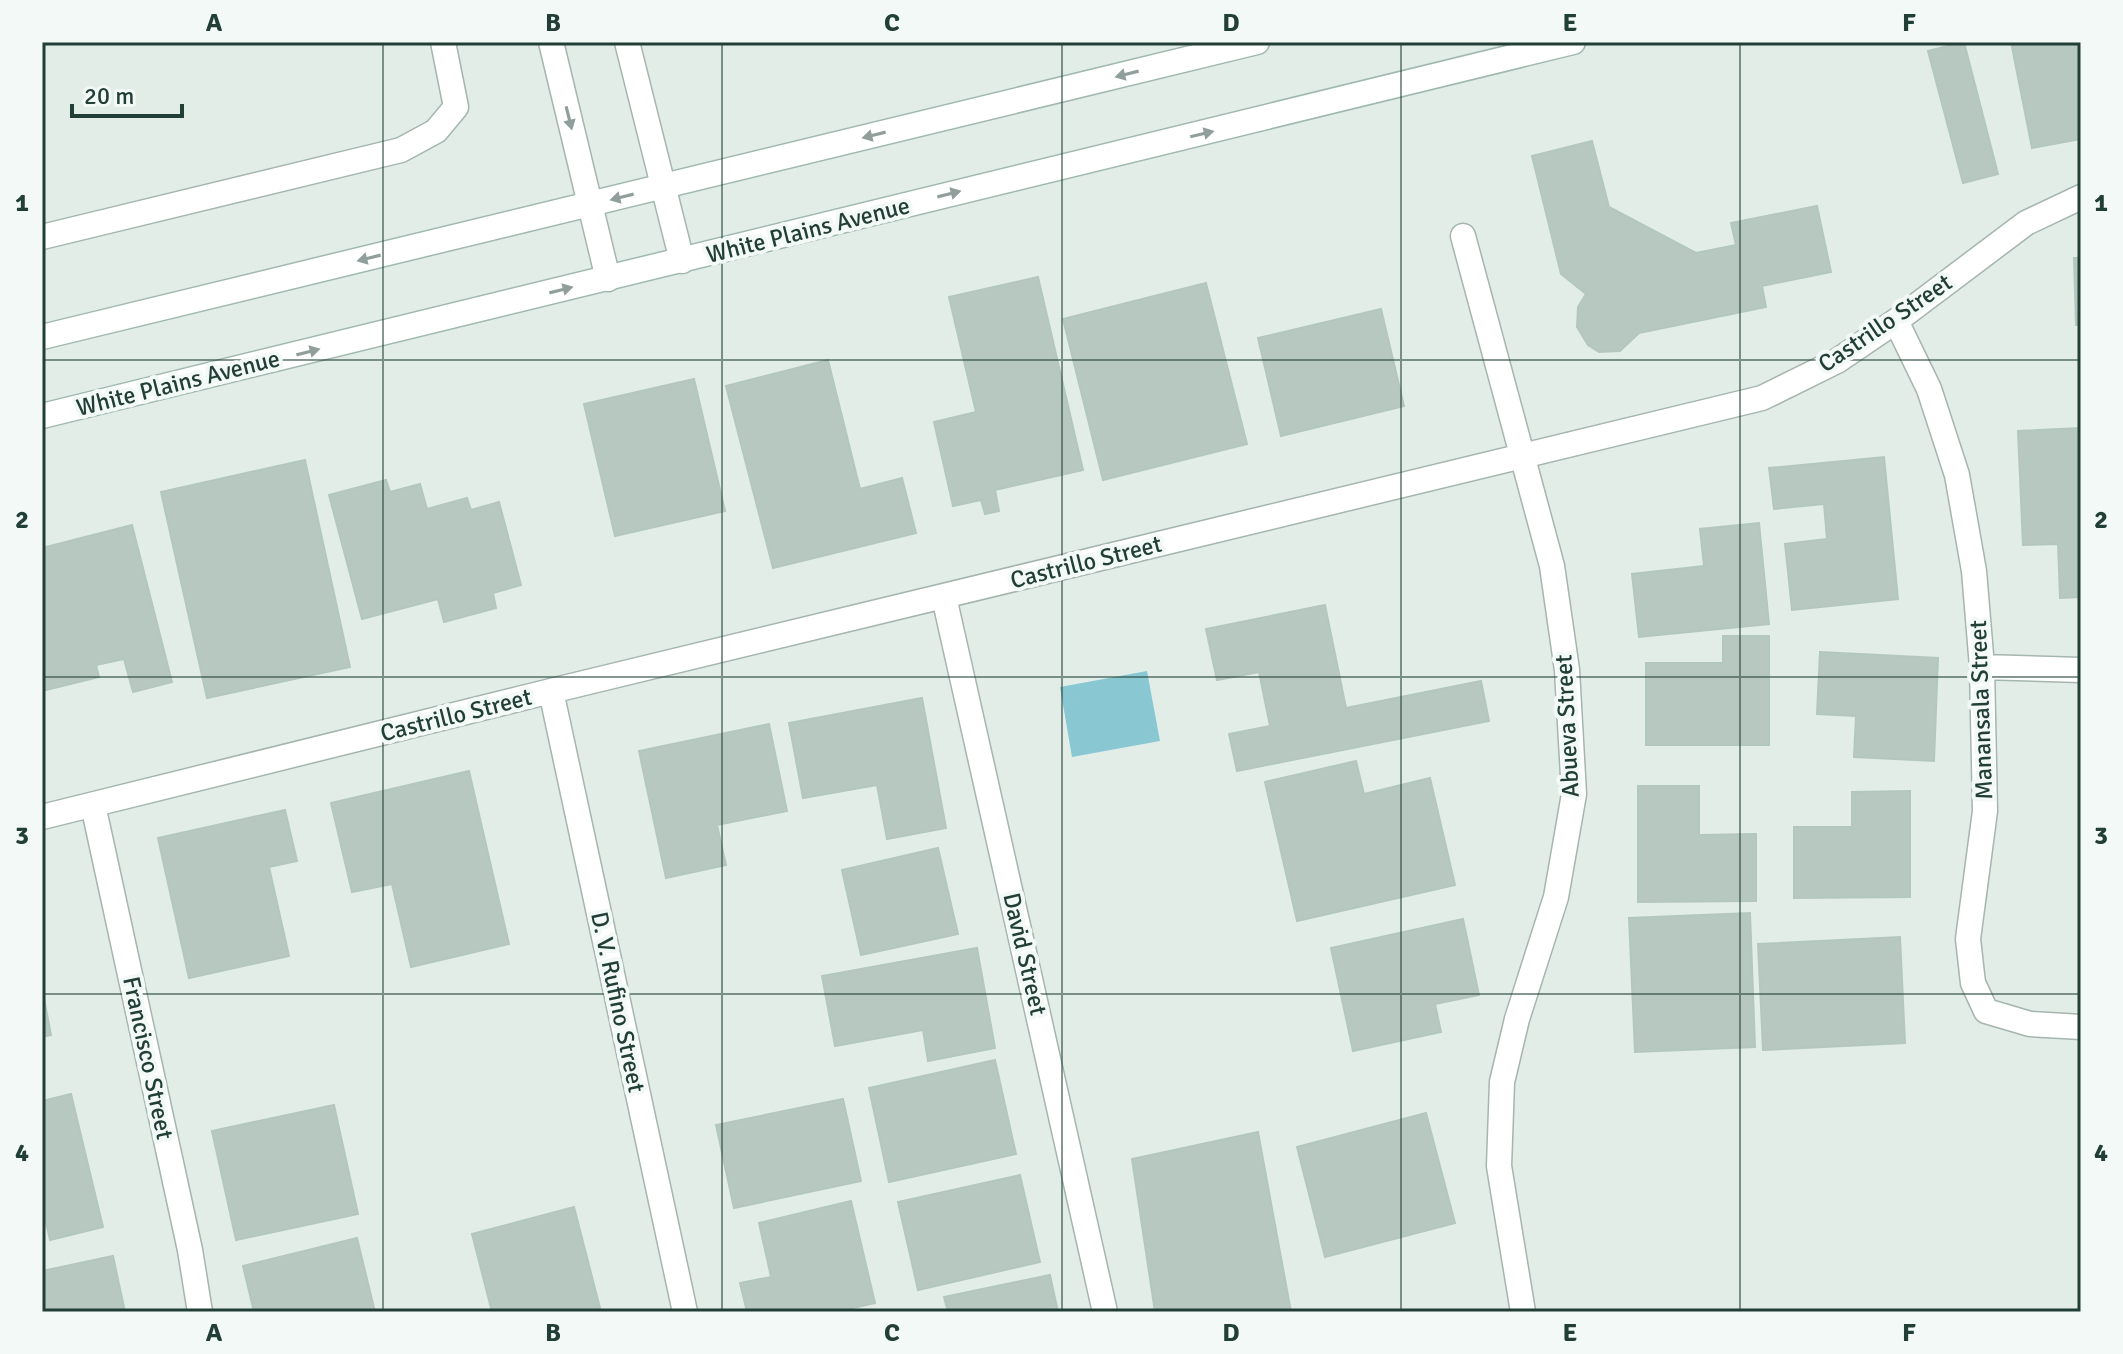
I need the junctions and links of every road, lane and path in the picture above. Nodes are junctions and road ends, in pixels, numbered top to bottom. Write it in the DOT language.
graph roads {
  1 [pos="443,42"];
  2 [pos="551,42"];
  3 [pos="627,42"];
  4 [pos="1257,42"];
  5 [pos="1573,42"];
  6 [pos="662,187"];
  7 [pos="2081,197"];
  8 [pos="591,204"];
  9 [pos="1463,236"];
  10 [pos="42,237"];
  11 [pos="682,261"];
  12 [pos="608,279"];
  13 [pos="1896,321"];
  14 [pos="42,337"];
  15 [pos="42,416"];
  16 [pos="1522,455"];
  17 [pos="944,597"];
  18 [pos="1982,667"];
  19 [pos="2081,670"];
  20 [pos="551,691"];
  21 [pos="93,805"];
  22 [pos="42,817"];
  23 [pos="2081,1027"];
  24 [pos="200,1312"];
  25 [pos="685,1312"];
  26 [pos="1105,1312"];
  27 [pos="1523,1312"];
  1 -- 10 [label="street"];
  2 -- 8 [label="street, one-way"];
  3 -- 6 [label="street"];
  4 -- 6 [label="street, one-way"];
  11 -- 5 [label="street, White Plains Avenue, one-way"];
  6 -- 8 [label="street, one-way"];
  6 -- 11 [label="street"];
  7 -- 13 [label="street, Castrillo Street"];
  8 -- 12 [label="street"];
  8 -- 14 [label="street, one-way"];
  9 -- 16 [label="street, Abueva Street"];
  11 -- 12 [label="street, White Plains Avenue"];
  15 -- 12 [label="street, White Plains Avenue, one-way"];
  13 -- 16 [label="street, Castrillo Street"];
  13 -- 18 [label="street, Manansala Street"];
  16 -- 17 [label="street, Castrillo Street"];
  16 -- 27 [label="street, Abueva Street"];
  17 -- 20 [label="street, Castrillo Street"];
  17 -- 26 [label="street, David Street"];
  18 -- 19 [label="street"];
  18 -- 23 [label="street, Manansala Street"];
  20 -- 21 [label="street, Castrillo Street"];
  20 -- 25 [label="street, D. V. Rufino Street"];
  21 -- 22 [label="street, Castrillo Street"];
  21 -- 24 [label="street, Francisco Street"];
}
